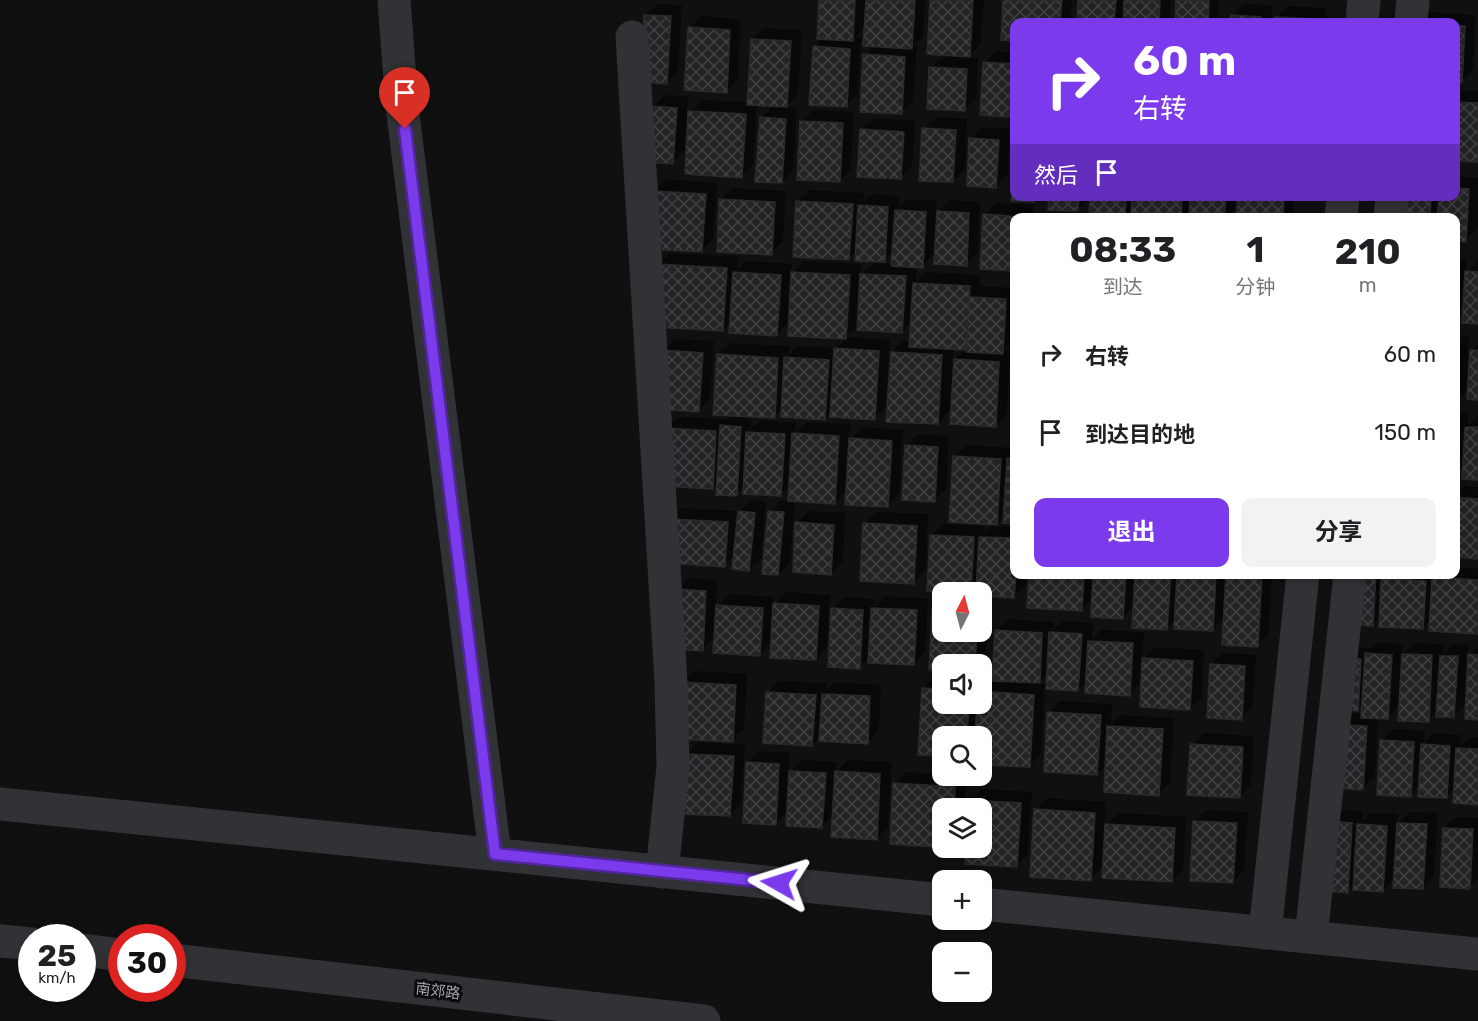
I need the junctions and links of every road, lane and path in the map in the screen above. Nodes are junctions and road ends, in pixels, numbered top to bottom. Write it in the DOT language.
graph roads {
  1 [pos="394,0"];
  2 [pos="1364,0"];
  3 [pos="1413,0"];
  4 [pos="1362,18"];
  5 [pos="1411,18"];
  6 [pos="632,37"];
  7 [pos="1302,579"];
  8 [pos="1349,579"];
  9 [pos="0,804"];
  10 [pos="495,854"];
  11 [pos="662,872"];
  12 [pos="932,899"];
  13 [pos="992,905"];
  14 [pos="1265,933"];
  15 [pos="1311,937"];
  16 [pos="0,941"];
  17 [pos="18,943"];
  18 [pos="1478,954"];
  19 [pos="186,962"];
  20 [pos="704,1021"];
  1 -- 10 [label="street"];
  2 -- 4 [label="street"];
  3 -- 5 [label="street"];
  6 -- 11 [label="street"];
  7 -- 14 [label="street"];
  8 -- 15 [label="street"];
  9 -- 10 [label="street"];
  10 -- 11 [label="street"];
  11 -- 12 [label="street"];
  13 -- 14 [label="street"];
  14 -- 15 [label="street"];
  15 -- 18 [label="street"];
  16 -- 17 [label="street"];
  19 -- 20 [label="street, 南郊路"];
}
